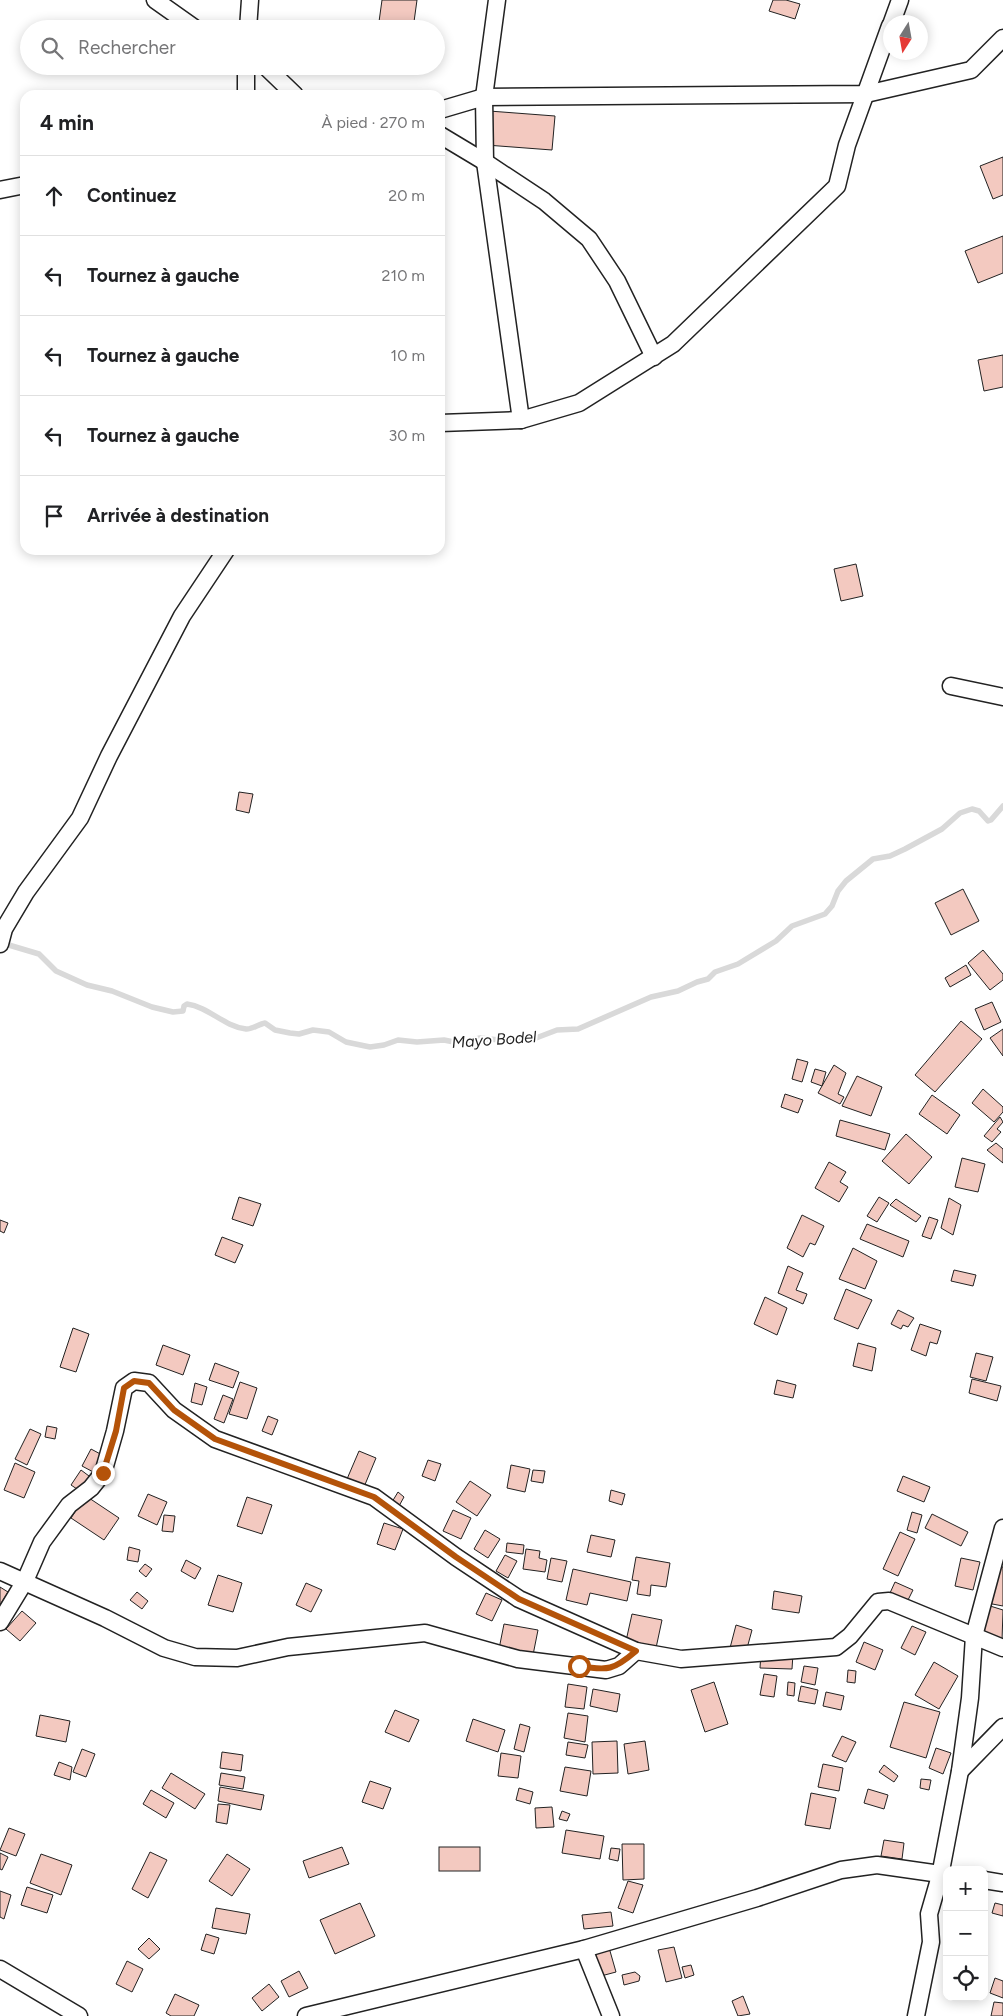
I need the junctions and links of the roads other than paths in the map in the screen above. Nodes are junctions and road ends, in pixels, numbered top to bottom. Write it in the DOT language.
graph roads {
  1 [pos="155,0"];
  2 [pos="250,0"];
  3 [pos="497,0"];
  4 [pos="900,0"];
  5 [pos="894,15"];
  6 [pos="183,20"];
  7 [pos="249,20"];
  8 [pos="1003,38"];
  9 [pos="883,46"];
  10 [pos="246,75"];
  11 [pos="274,75"];
  12 [pos="246,90"];
  13 [pos="290,90"];
  14 [pos="866,94"];
  15 [pos="484,97"];
  16 [pos="445,109"];
  17 [pos="445,138"];
  18 [pos="485,162"];
  19 [pos="20,186"];
  20 [pos="0,190"];
  21 [pos="654,356"];
  22 [pos="521,420"];
  23 [pos="445,424"];
  24 [pos="223,555"];
  25 [pos="951,686"];
  26 [pos="1003,697"];
  27 [pos="0,944"];
  28 [pos="1003,1528"];
  29 [pos="0,1571"];
  30 [pos="25,1581"];
  31 [pos="0,1622"];
  32 [pos="974,1636"];
  33 [pos="1003,1648"];
  34 [pos="636,1651"];
  35 [pos="1003,1727"];
  36 [pos="960,1771"];
  37 [pos="945,1866"];
  38 [pos="943,1876"];
  39 [pos="988,1881"];
  40 [pos="1003,1883"];
  41 [pos="584,1949"];
  42 [pos="0,1969"];
  43 [pos="79,2016"];
  44 [pos="306,2016"];
  45 [pos="611,2016"];
  46 [pos="916,2016"];
  1 -- 6 [label="street"];
  2 -- 7 [label="street"];
  3 -- 15 [label="street"];
  4 -- 5 [label="street"];
  8 -- 14 [label="street"];
  9 -- 14 [label="street"];
  10 -- 12 [label="street"];
  11 -- 13 [label="street"];
  14 -- 15 [label="street"];
  14 -- 21 [label="street"];
  15 -- 16 [label="street"];
  15 -- 18 [label="street"];
  17 -- 18 [label="street"];
  18 -- 21 [label="street"];
  18 -- 22 [label="street"];
  19 -- 20 [label="street"];
  21 -- 22 [label="street"];
  22 -- 23 [label="street"];
  24 -- 27 [label="street"];
  25 -- 26 [label="street"];
  28 -- 32 [label="street"];
  29 -- 30 [label="street"];
  30 -- 31 [label="street"];
  30 -- 34 [label="street"];
  30 -- 34 [label="street"];
  32 -- 33 [label="street"];
  32 -- 34 [label="street"];
  32 -- 36 [label="street"];
  35 -- 36 [label="street"];
  36 -- 37 [label="street"];
  38 -- 41 [label="street"];
  38 -- 46 [label="street"];
  39 -- 40 [label="street"];
  41 -- 44 [label="street"];
  41 -- 45 [label="street"];
  42 -- 43 [label="street"];
}
